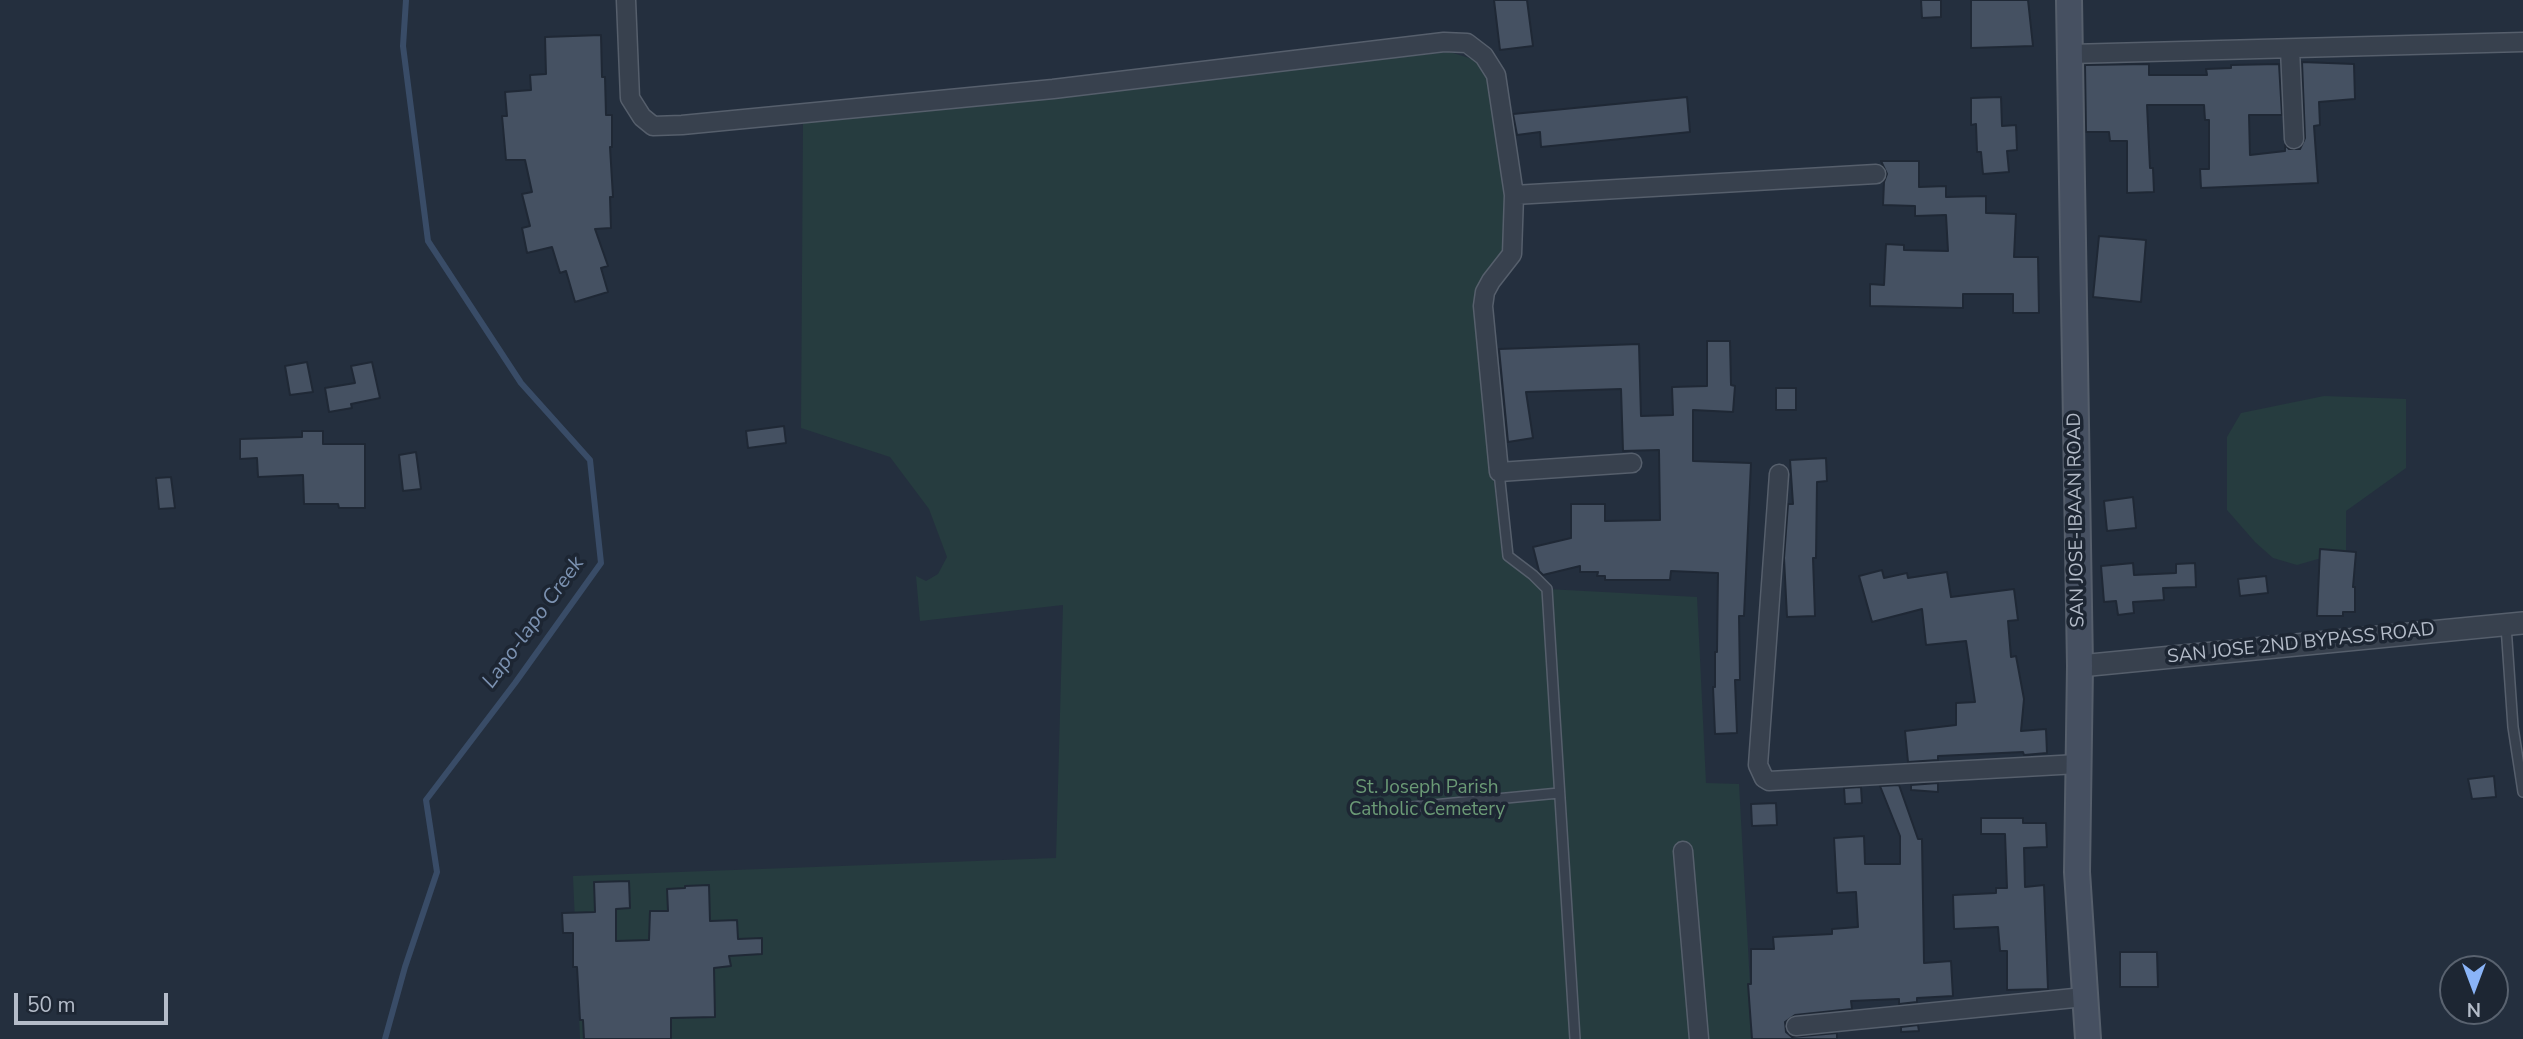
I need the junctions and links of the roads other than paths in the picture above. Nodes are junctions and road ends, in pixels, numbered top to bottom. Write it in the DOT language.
graph roads {
  1 [pos="626,0"];
  2 [pos="2069,0"];
  3 [pos="2523,42"];
  4 [pos="2290,49"];
  5 [pos="2070,54"];
  6 [pos="2294,139"];
  7 [pos="1876,174"];
  8 [pos="1514,195"];
  9 [pos="1632,464"];
  10 [pos="1499,472"];
  11 [pos="1779,474"];
  12 [pos="2514,624"];
  13 [pos="2080,666"];
  14 [pos="2078,764"];
  15 [pos="2523,792"];
  16 [pos="1559,793"];
  17 [pos="1380,810"];
  18 [pos="1683,851"];
  19 [pos="2084,997"];
  20 [pos="1796,1026"];
  21 [pos="1575,1039"];
  22 [pos="1699,1039"];
  23 [pos="2088,1039"];
  1 -- 8 [label="street"];
  2 -- 5 [label="main road, SAN JOSE-IBAAN ROAD"];
  3 -- 4 [label="street"];
  4 -- 5 [label="street"];
  4 -- 6 [label="street"];
  5 -- 13 [label="main road, SAN JOSE-IBAAN ROAD"];
  7 -- 8 [label="street"];
  8 -- 10 [label="street"];
  9 -- 10 [label="street"];
  10 -- 16 [label="lane"];
  11 -- 14 [label="street"];
  12 -- 13 [label="street, SAN JOSE 2ND BYPASS ROAD"];
  12 -- 15 [label="lane"];
  13 -- 14 [label="main road, SAN JOSE-IBAAN ROAD"];
  14 -- 19 [label="main road, SAN JOSE-IBAAN ROAD"];
  16 -- 17 [label="lane"];
  16 -- 21 [label="lane"];
  18 -- 22 [label="street"];
  19 -- 20 [label="street"];
  19 -- 23 [label="main road, SAN JOSE-IBAAN ROAD"];
}
